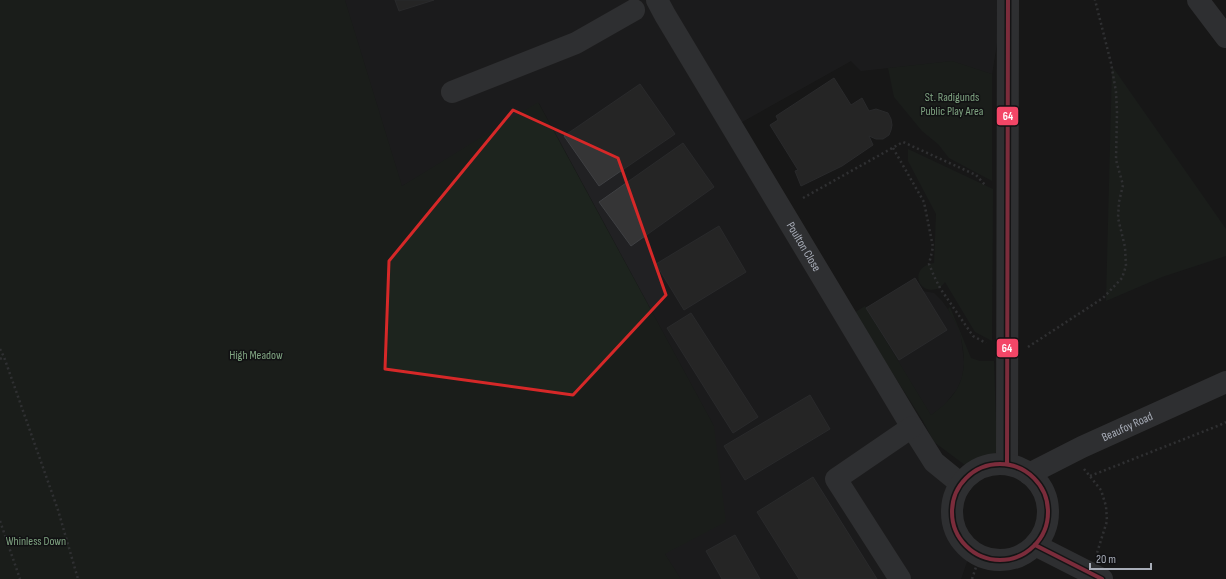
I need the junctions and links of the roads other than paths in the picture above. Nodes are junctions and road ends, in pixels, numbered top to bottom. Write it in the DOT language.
graph roads {
  1 [pos="1008,0"];
  2 [pos="1198,0"];
  3 [pos="630,5"];
  4 [pos="661,8"];
  5 [pos="1226,37"];
  6 [pos="452,92"];
  7 [pos="1226,382"];
  8 [pos="912,427"];
  9 [pos="1007,464"];
  10 [pos="1029,474"];
  11 [pos="961,484"];
  12 [pos="1035,545"];
  13 [pos="1096,576"];
  14 [pos="900,579"];
  1 -- 9 [label="street"];
  2 -- 5 [label="street"];
  3 -- 4 [label="street"];
  3 -- 6 [label="street"];
  4 -- 8 [label="street, Poulton Close"];
  7 -- 10 [label="street, Beaufoy Road"];
  8 -- 11 [label="street, Poulton Close"];
  8 -- 14 [label="street"];
  9 -- 10 [label="street"];
  9 -- 11 [label="street"];
  10 -- 12 [label="street"];
  11 -- 12 [label="street"];
  12 -- 13 [label="street"];
}
